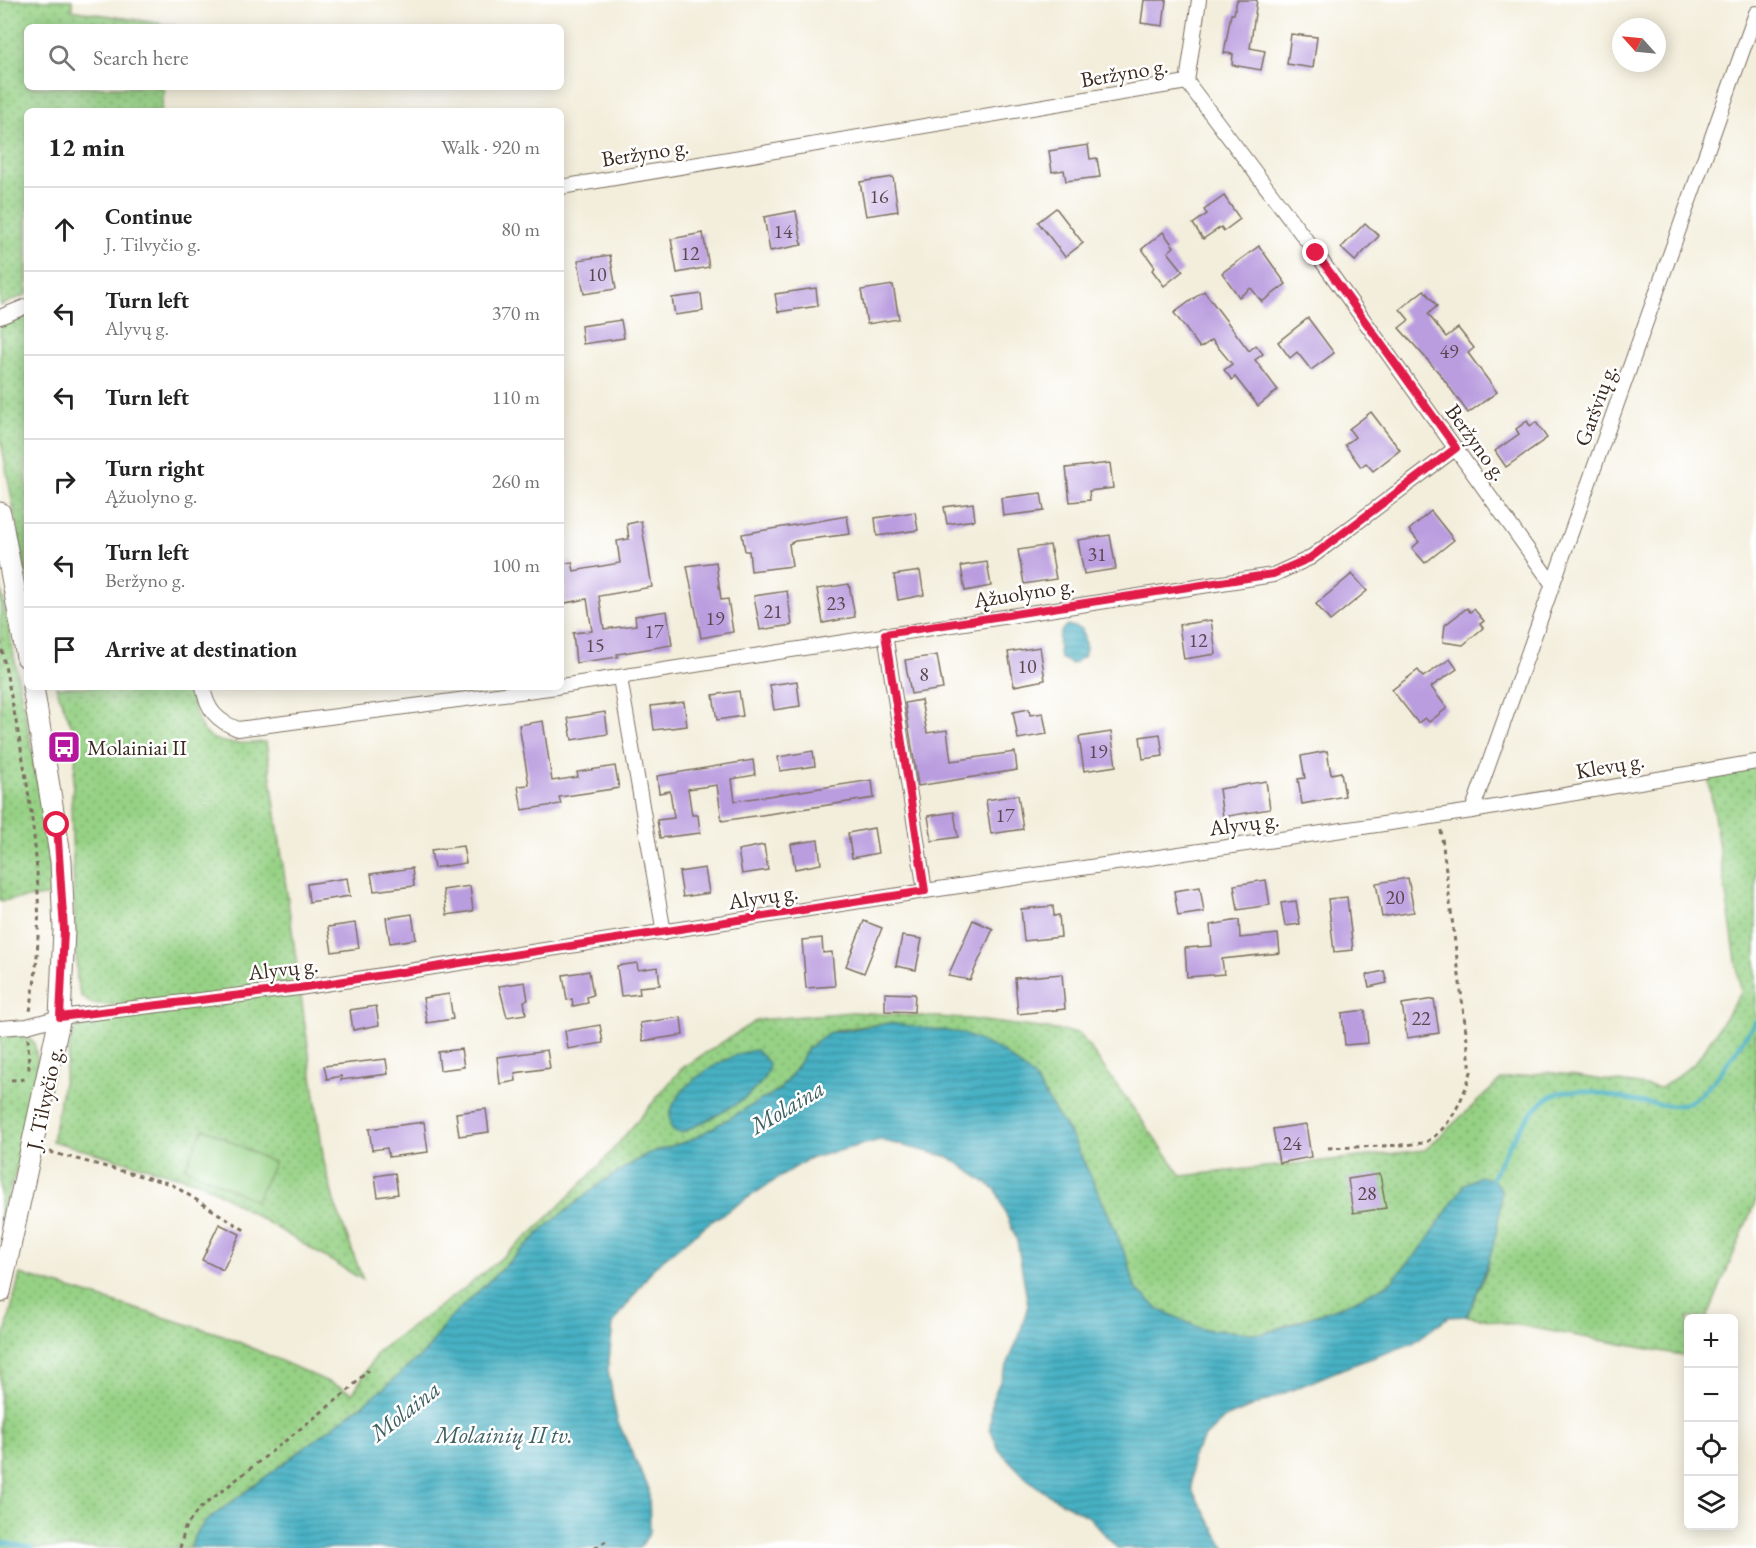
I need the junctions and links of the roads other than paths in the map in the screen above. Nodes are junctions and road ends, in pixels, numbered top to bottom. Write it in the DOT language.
graph roads {
  1 [pos="1198,0"];
  2 [pos="1756,13"];
  3 [pos="1187,82"];
  4 [pos="564,186"];
  5 [pos="24,307"];
  6 [pos="0,317"];
  7 [pos="1456,448"];
  8 [pos="0,513"];
  9 [pos="1553,585"];
  10 [pos="885,634"];
  11 [pos="24,641"];
  12 [pos="620,678"];
  13 [pos="564,686"];
  14 [pos="33,690"];
  15 [pos="204,690"];
  16 [pos="533,690"];
  17 [pos="1756,762"];
  18 [pos="1472,811"];
  19 [pos="925,891"];
  20 [pos="664,933"];
  21 [pos="60,1017"];
  22 [pos="0,1028"];
  23 [pos="0,1292"];
  1 -- 3 [label="street"];
  2 -- 9 [label="street, Garšvių g."];
  3 -- 4 [label="street, Beržyno g."];
  3 -- 7 [label="street, Beržyno g."];
  5 -- 6 [label="street"];
  7 -- 9 [label="street, Beržyno g."];
  7 -- 10 [label="street, Ąžuolyno g."];
  8 -- 11 [label="main road"];
  9 -- 18 [label="street, Garšvių g."];
  10 -- 12 [label="street, Ąžuolyno g."];
  10 -- 19 [label="street"];
  12 -- 13 [label="street, Ąžuolyno g."];
  12 -- 20 [label="street"];
  14 -- 21 [label="main road, J. Tilvyčio g."];
  15 -- 16 [label="street"];
  17 -- 18 [label="street, Klevų g."];
  18 -- 19 [label="street, Alyvų g."];
  19 -- 20 [label="street, Alyvų g."];
  20 -- 21 [label="street, Alyvų g."];
  21 -- 22 [label="street, Alyvų g."];
  21 -- 23 [label="main road, J. Tilvyčio g."];
}
